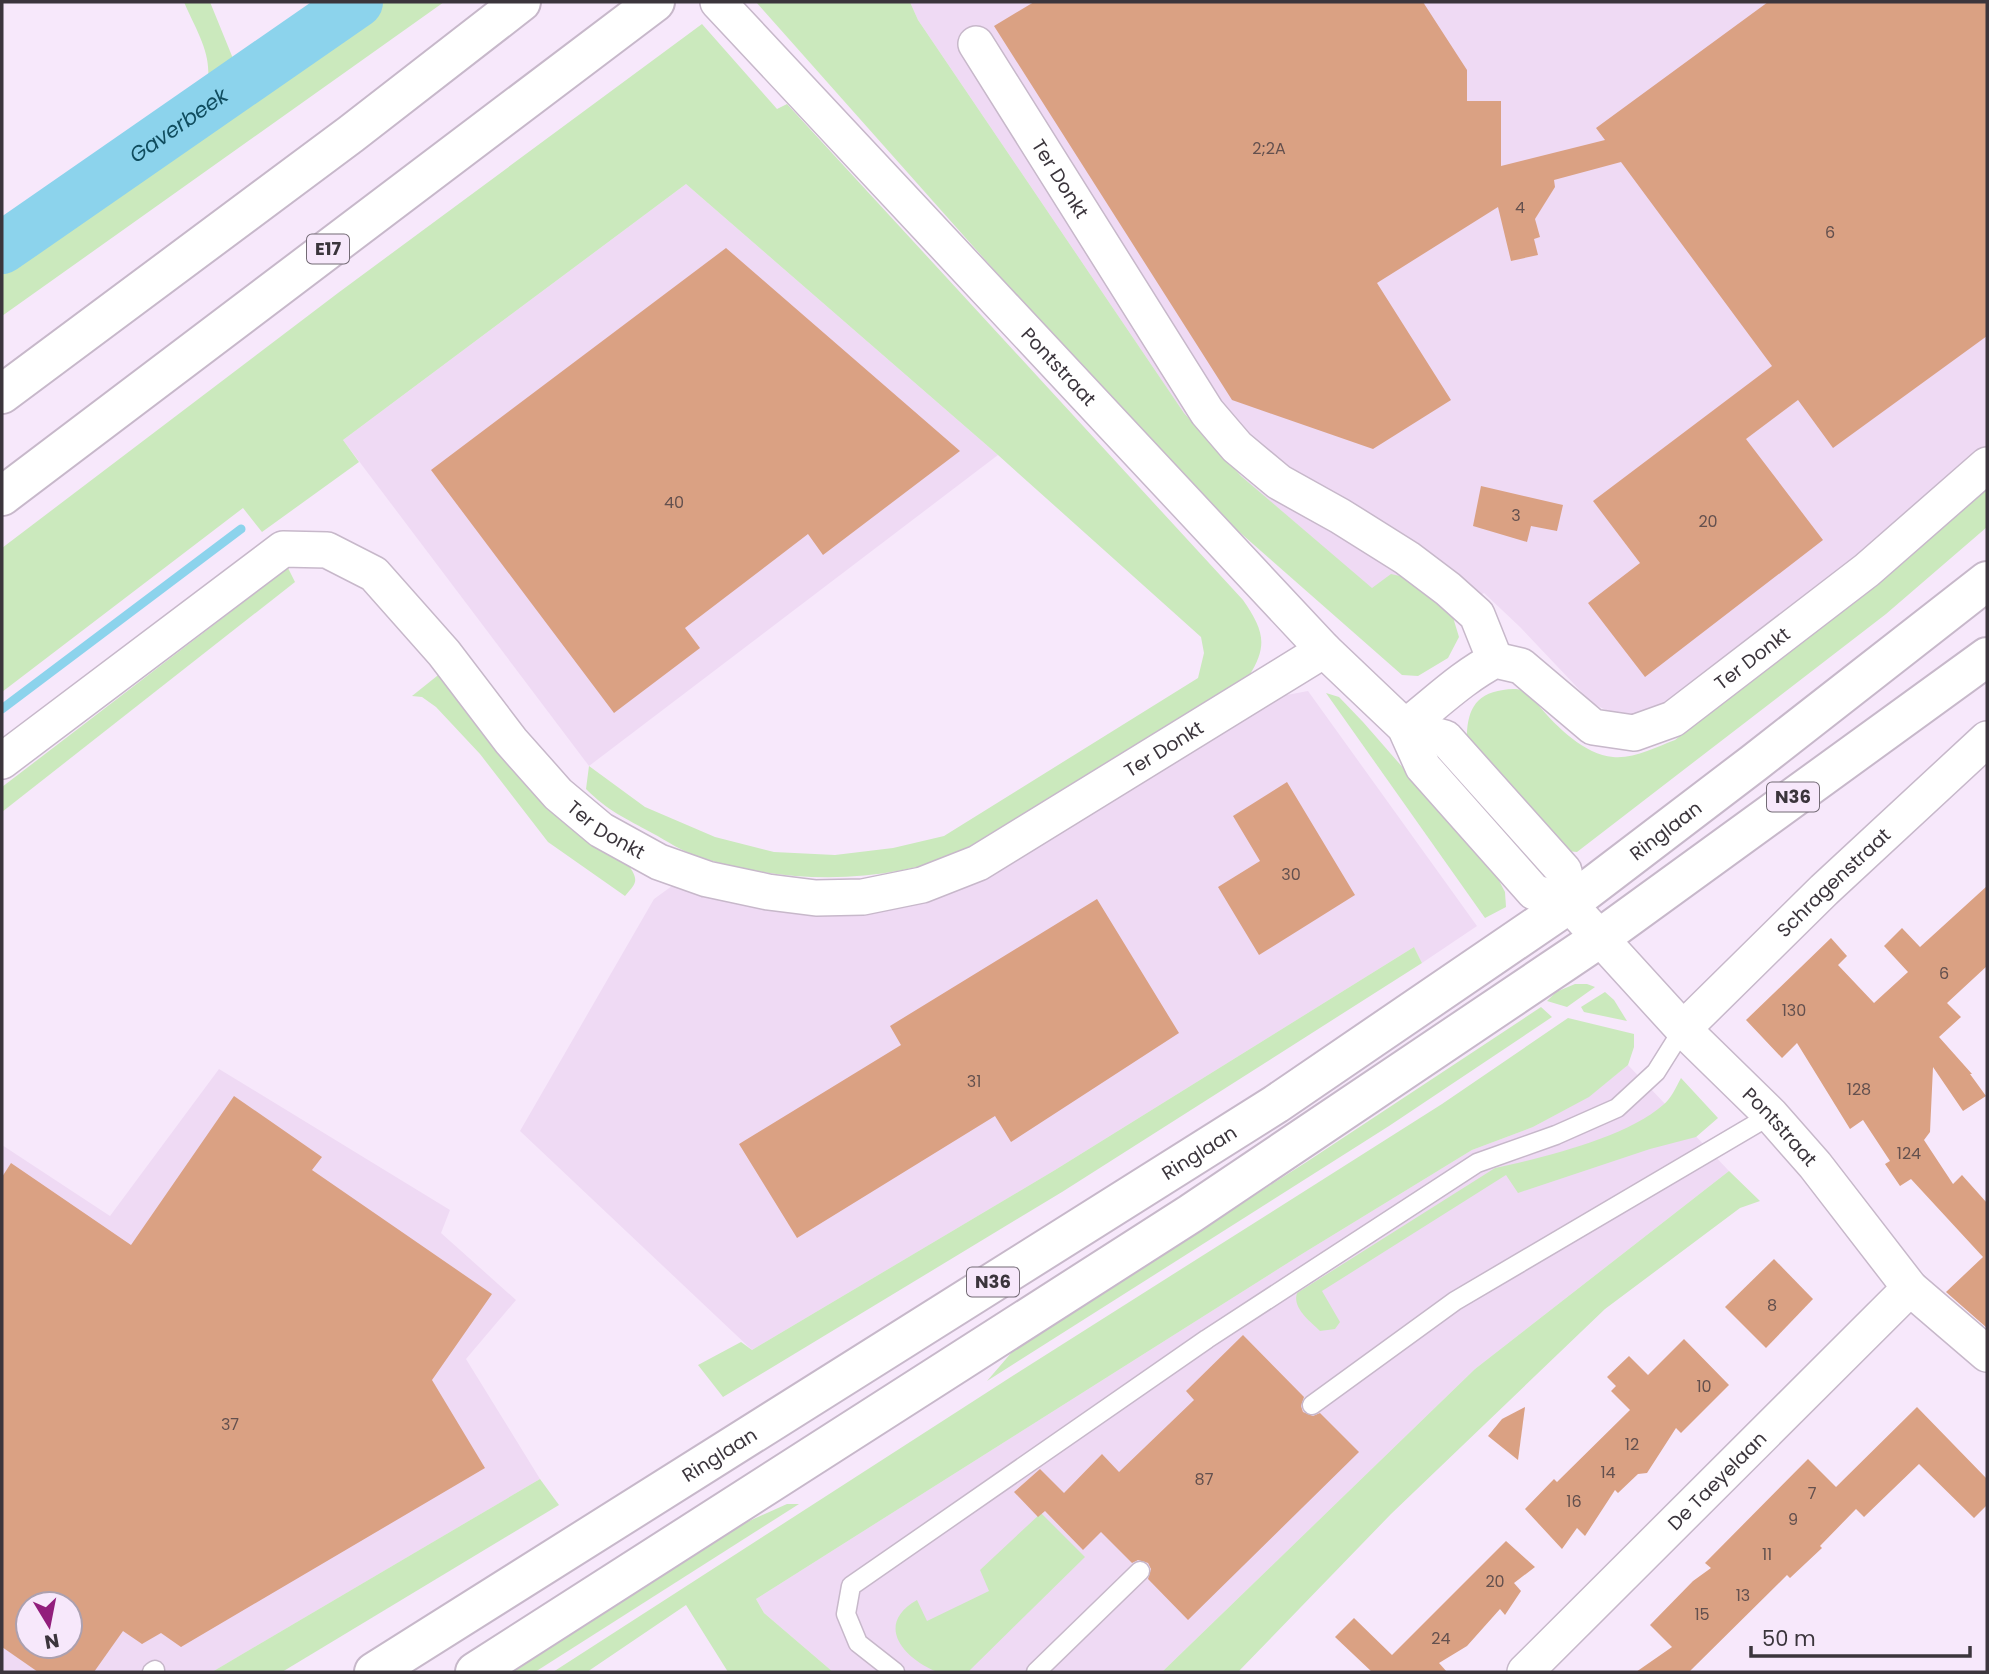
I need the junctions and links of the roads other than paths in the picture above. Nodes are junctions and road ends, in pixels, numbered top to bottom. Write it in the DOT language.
graph roads {
  1 [pos="521,2"];
  2 [pos="655,2"];
  3 [pos="718,2"];
  4 [pos="976,44"];
  5 [pos="2,394"];
  6 [pos="1987,465"];
  7 [pos="2,496"];
  8 [pos="1987,581"];
  9 [pos="1324,650"];
  10 [pos="1987,657"];
  11 [pos="1495,660"];
  12 [pos="1405,727"];
  13 [pos="1987,739"];
  14 [pos="2,761"];
  15 [pos="1569,904"];
  16 [pos="1600,938"];
  17 [pos="1683,1029"];
  18 [pos="1771,1115"];
  19 [pos="1910,1287"];
  20 [pos="1987,1354"];
  21 [pos="1312,1405"];
  22 [pos="1140,1571"];
  23 [pos="374,1672"];
  24 [pos="475,1672"];
  25 [pos="895,1672"];
  26 [pos="1036,1672"];
  27 [pos="1525,1672"];
  1 -- 5 [label="main road"];
  2 -- 7 [label="main road, E17"];
  3 -- 9 [label="street, Pontstraat"];
  4 -- 11 [label="street, Ter Donkt"];
  6 -- 11 [label="street, Ter Donkt"];
  8 -- 15 [label="main road, Ringlaan / N36"];
  9 -- 12 [label="street, Pontstraat"];
  9 -- 14 [label="street, Ter Donkt"];
  10 -- 16 [label="main road, N36"];
  11 -- 12 [label="street"];
  12 -- 15 [label="street, Pontstraat"];
  13 -- 17 [label="street, Schragenstraat"];
  15 -- 16 [label="street, Pontstraat"];
  15 -- 23 [label="main road, Ringlaan / N36"];
  16 -- 17 [label="street, Pontstraat"];
  16 -- 24 [label="main road, N36"];
  17 -- 18 [label="street, Pontstraat"];
  17 -- 25 [label="lane"];
  18 -- 19 [label="street, Pontstraat"];
  18 -- 21 [label="lane"];
  19 -- 20 [label="street, Pontstraat"];
  19 -- 27 [label="street, De Taeyelaan"];
  22 -- 26 [label="lane"];
}
